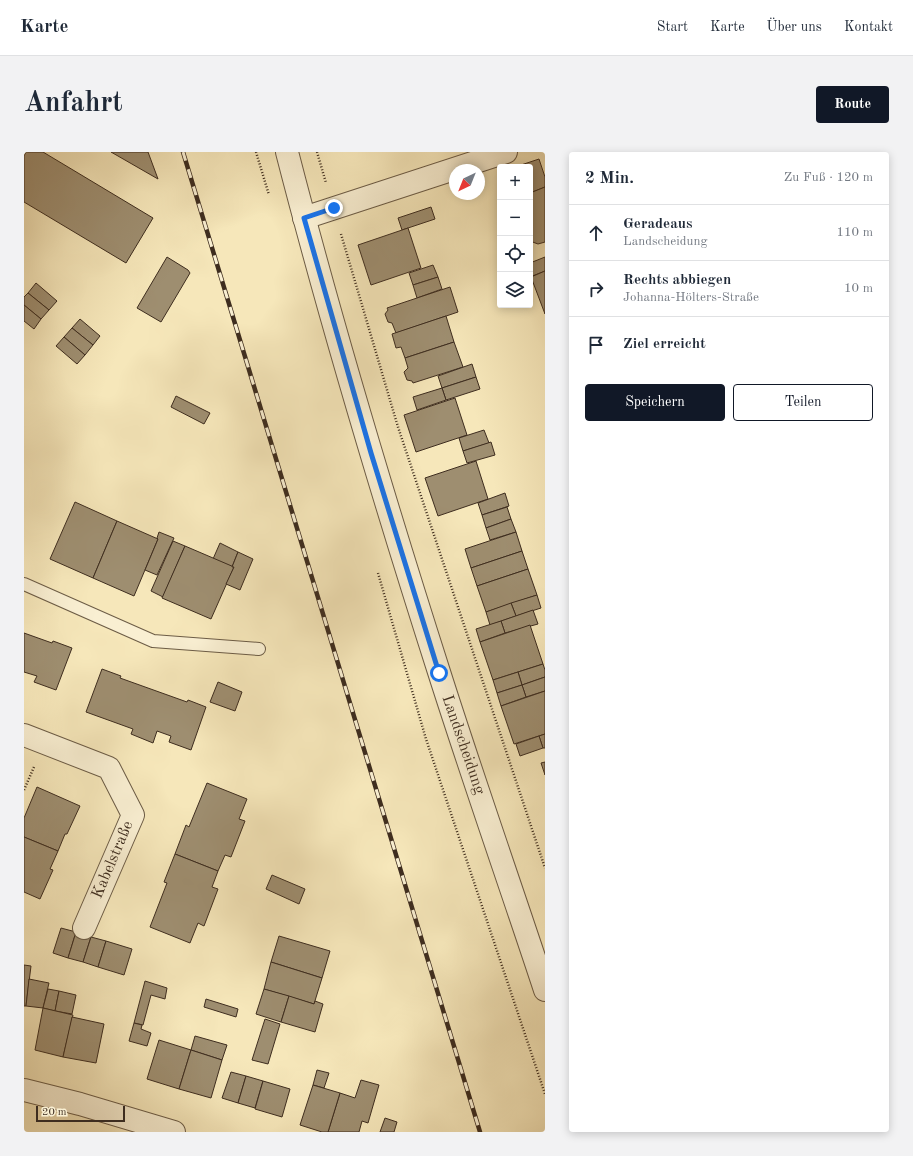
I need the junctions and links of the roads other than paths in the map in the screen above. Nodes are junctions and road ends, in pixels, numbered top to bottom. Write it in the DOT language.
graph roads {
  1 [pos="287,152"];
  2 [pos="506,152"];
  3 [pos="304,218"];
  4 [pos="24,584"];
  5 [pos="259,649"];
  6 [pos="24,735"];
  7 [pos="84,928"];
  8 [pos="545,990"];
  9 [pos="24,1090"];
  10 [pos="174,1132"];
  1 -- 3 [label="street, Landscheidung"];
  2 -- 3 [label="street"];
  3 -- 8 [label="street, Landscheidung"];
  4 -- 5 [label="lane"];
  6 -- 7 [label="street, Kabelstraße"];
  9 -- 10 [label="street"];
}
